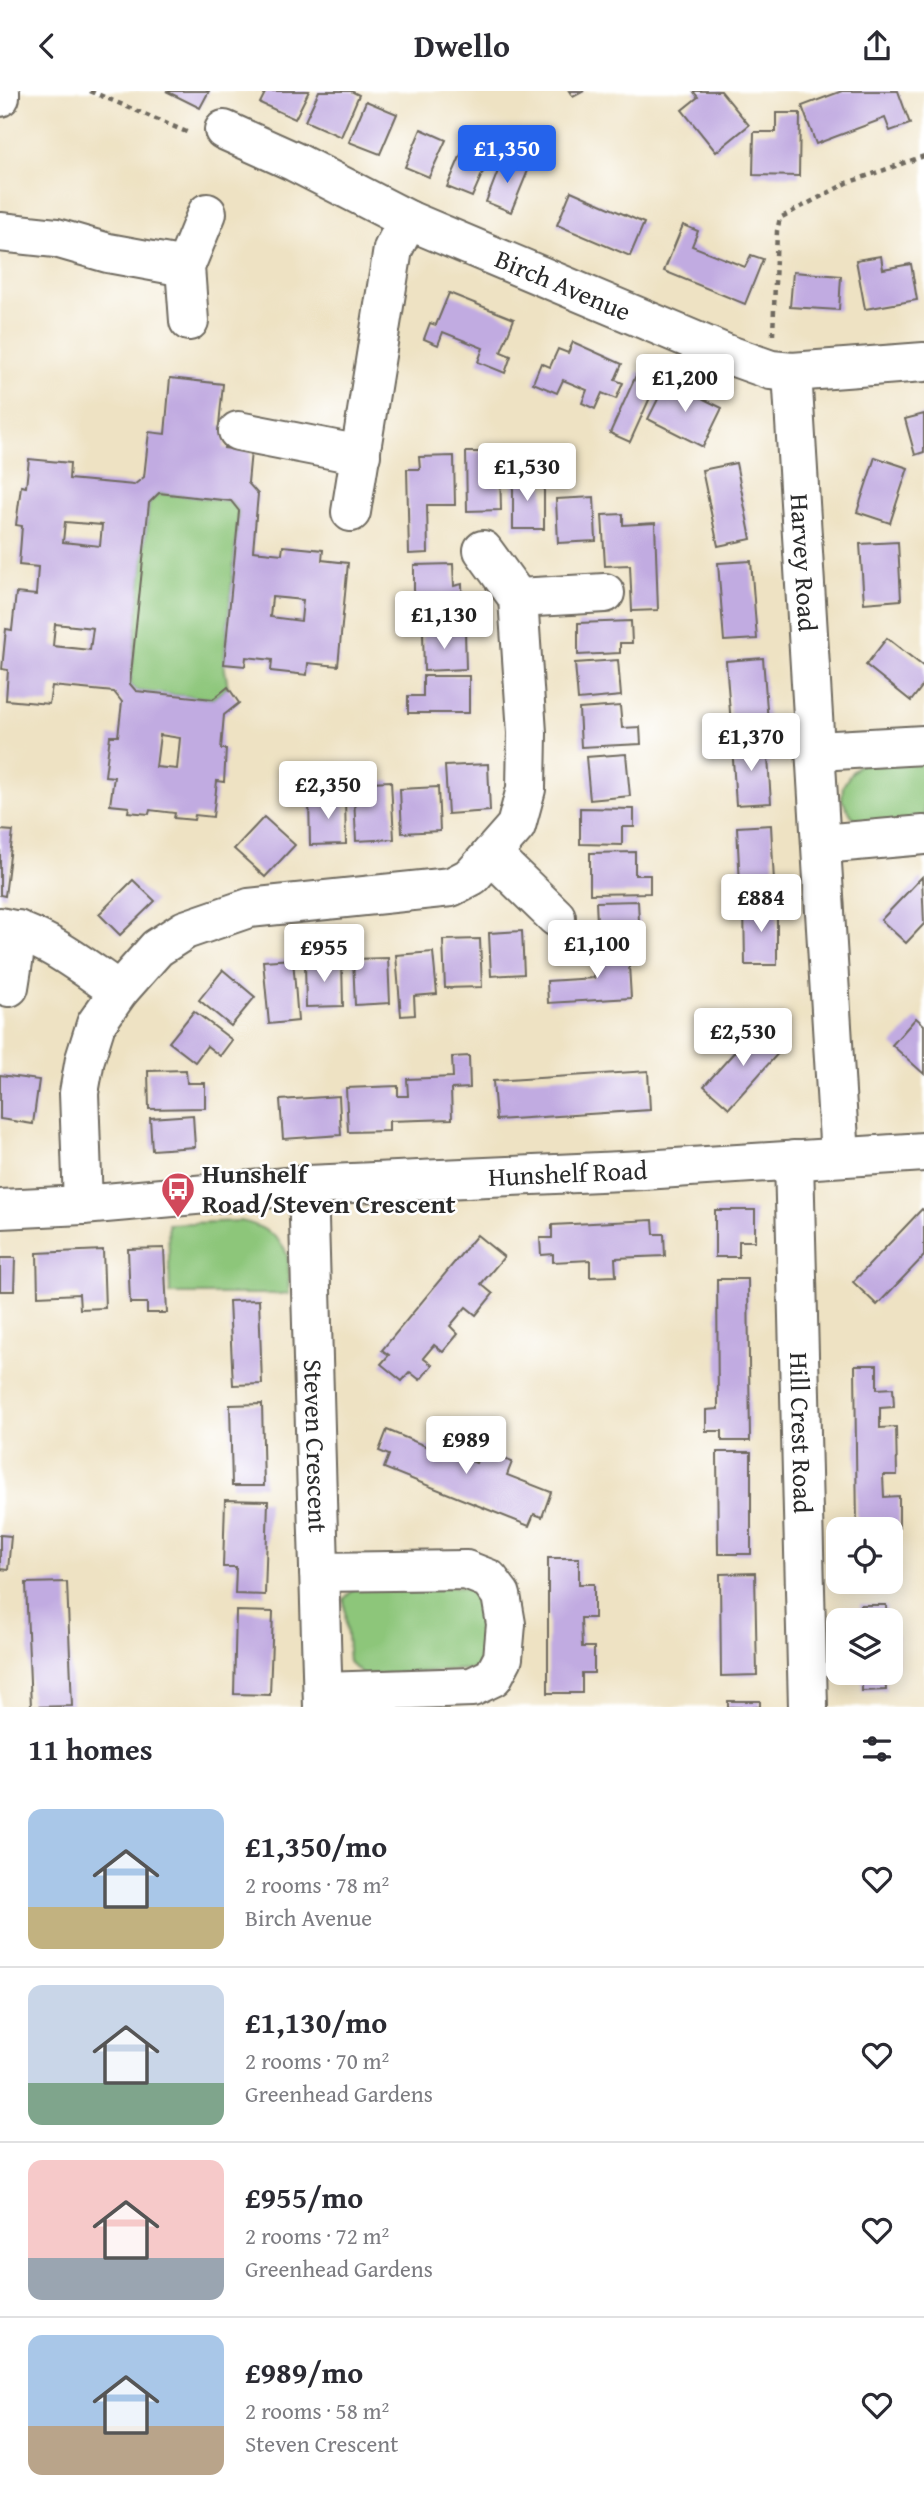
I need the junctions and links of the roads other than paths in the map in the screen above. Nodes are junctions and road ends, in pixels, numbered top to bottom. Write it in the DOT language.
graph roads {
  1 [pos="0,91"];
  2 [pos="0,97"];
  3 [pos="224,130"];
  4 [pos="206,213"];
  5 [pos="408,220"];
  6 [pos="0,232"];
  7 [pos="185,267"];
  8 [pos="189,321"];
  9 [pos="924,362"];
  10 [pos="782,371"];
  11 [pos="238,431"];
  12 [pos="360,454"];
  13 [pos="351,512"];
  14 [pos="483,550"];
  15 [pos="605,593"];
  16 [pos="518,598"];
  17 [pos="924,745"];
  18 [pos="817,751"];
  19 [pos="924,835"];
  20 [pos="822,844"];
  21 [pos="491,855"];
  22 [pos="556,917"];
  23 [pos="9,928"];
  24 [pos="9,987"];
  25 [pos="120,991"];
  26 [pos="924,1152"];
  27 [pos="840,1157"];
  28 [pos="794,1160"];
  29 [pos="308,1185"];
  30 [pos="83,1205"];
  31 [pos="0,1209"];
  32 [pos="319,1572"];
  33 [pos="323,1699"];
  34 [pos="808,1707"];
  1 -- 2 [label="street"];
  3 -- 5 [label="street, Birch Avenue"];
  4 -- 7 [label="street"];
  5 -- 10 [label="street, Birch Avenue"];
  5 -- 12 [label="street"];
  6 -- 7 [label="street"];
  7 -- 8 [label="street"];
  9 -- 10 [label="street, Birch Avenue"];
  10 -- 18 [label="street, Harvey Road"];
  11 -- 12 [label="street"];
  12 -- 13 [label="street"];
  14 -- 16 [label="street"];
  15 -- 16 [label="street"];
  16 -- 21 [label="street"];
  17 -- 18 [label="street"];
  18 -- 20 [label="street, Harvey Road"];
  19 -- 20 [label="street"];
  20 -- 27 [label="street, Harvey Road"];
  21 -- 22 [label="street"];
  21 -- 25 [label="street"];
  23 -- 24 [label="street"];
  23 -- 25 [label="street"];
  25 -- 30 [label="street"];
  26 -- 27 [label="street, Hunshelf Road"];
  27 -- 28 [label="street, Hunshelf Road"];
  28 -- 29 [label="street, Hunshelf Road"];
  28 -- 34 [label="street, Hill Crest Road"];
  29 -- 30 [label="street, Hunshelf Road"];
  29 -- 32 [label="street, Steven Crescent"];
  30 -- 31 [label="street, Hunshelf Road"];
  32 -- 33 [label="street, Steven Crescent"];
  32 -- 33 [label="street"];
}
